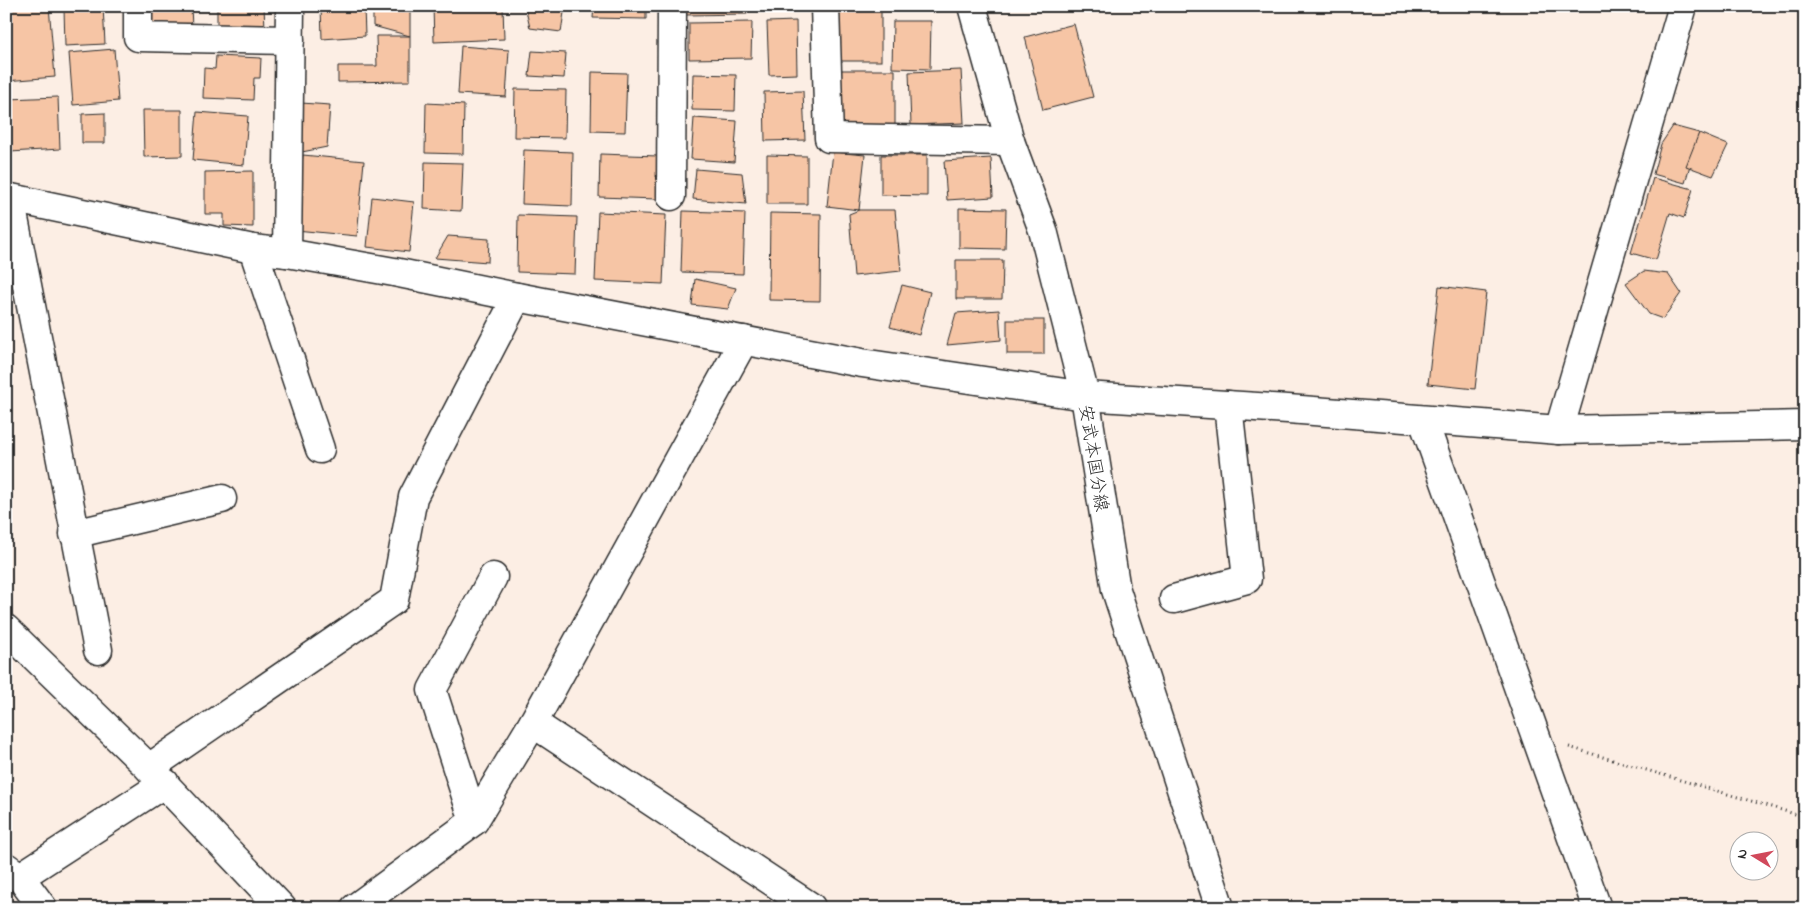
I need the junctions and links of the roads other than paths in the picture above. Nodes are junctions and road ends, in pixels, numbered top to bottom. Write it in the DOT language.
graph roads {
  1 [pos="138,6"];
  2 [pos="290,6"];
  3 [pos="672,6"];
  4 [pos="824,6"];
  5 [pos="972,6"];
  6 [pos="1683,6"];
  7 [pos="290,40"];
  8 [pos="1010,141"];
  9 [pos="671,196"];
  10 [pos="8,198"];
  11 [pos="253,249"];
  12 [pos="287,252"];
  13 [pos="517,297"];
  14 [pos="744,340"];
  15 [pos="1085,396"];
  16 [pos="1228,405"];
  17 [pos="1423,420"];
  18 [pos="1805,425"];
  19 [pos="1559,430"];
  20 [pos="320,449"];
  21 [pos="222,499"];
  22 [pos="74,534"];
  23 [pos="493,577"];
  24 [pos="1174,599"];
  25 [pos="6,629"];
  26 [pos="98,650"];
  27 [pos="533,723"];
  28 [pos="157,775"];
  29 [pos="474,821"];
  30 [pos="13,872"];
  31 [pos="811,907"];
  32 [pos="43,908"];
  33 [pos="282,908"];
  34 [pos="355,908"];
  35 [pos="1220,908"];
  36 [pos="1597,908"];
  1 -- 7 [label="street"];
  2 -- 7 [label="street"];
  3 -- 9 [label="street"];
  4 -- 8 [label="street"];
  5 -- 8 [label="street, 安武本国分線"];
  6 -- 19 [label="street"];
  7 -- 12 [label="street"];
  8 -- 15 [label="street, 安武本国分線"];
  10 -- 11 [label="street"];
  10 -- 22 [label="street"];
  11 -- 12 [label="street"];
  11 -- 20 [label="street"];
  12 -- 13 [label="street"];
  13 -- 14 [label="street"];
  13 -- 28 [label="street"];
  14 -- 15 [label="street"];
  14 -- 27 [label="street"];
  15 -- 16 [label="street"];
  15 -- 35 [label="street, 安武本国分線"];
  16 -- 17 [label="street"];
  16 -- 24 [label="street"];
  17 -- 19 [label="street"];
  17 -- 36 [label="street"];
  18 -- 19 [label="street"];
  21 -- 22 [label="street"];
  22 -- 26 [label="street"];
  23 -- 29 [label="street"];
  25 -- 28 [label="street"];
  27 -- 29 [label="street"];
  27 -- 31 [label="street"];
  28 -- 30 [label="street"];
  28 -- 33 [label="street"];
  29 -- 34 [label="street"];
  30 -- 32 [label="street"];
}
